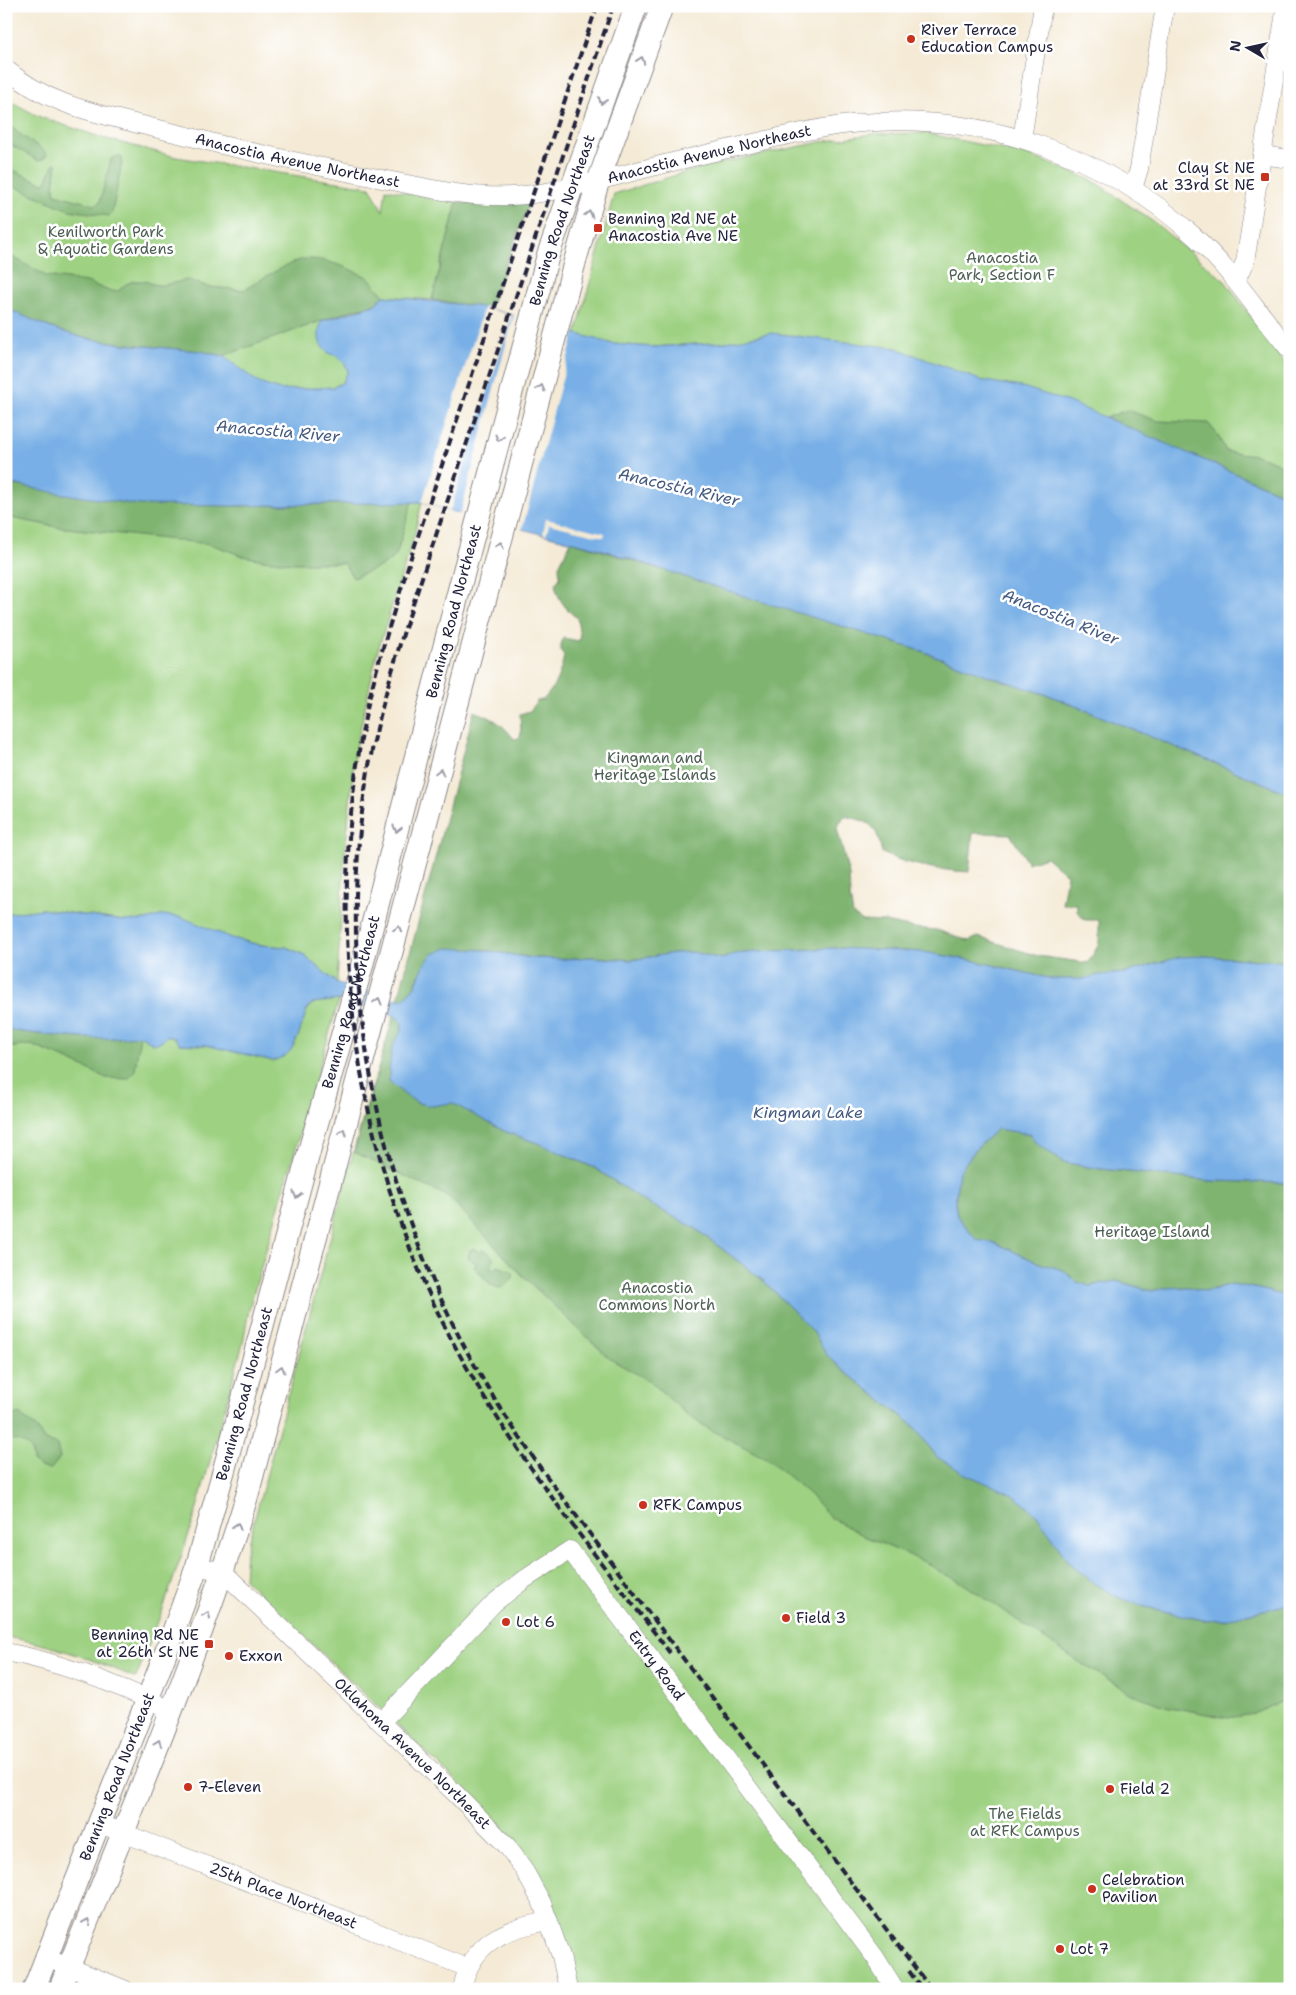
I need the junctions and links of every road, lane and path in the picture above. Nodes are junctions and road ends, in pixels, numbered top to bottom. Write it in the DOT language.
graph roads {
  1 [pos="636,6"];
  2 [pos="662,6"];
  3 [pos="1044,6"];
  4 [pos="1165,6"];
  5 [pos="1286,6"];
  6 [pos="6,69"];
  7 [pos="1022,139"];
  8 [pos="1262,155"];
  9 [pos="1290,159"];
  10 [pos="598,182"];
  11 [pos="570,188"];
  12 [pos="1133,189"];
  13 [pos="1236,281"];
  14 [pos="1290,350"];
  15 [pos="197,1566"];
  16 [pos="223,1572"];
  17 [pos="6,1652"];
  18 [pos="147,1699"];
  19 [pos="171,1710"];
  20 [pos="381,1722"];
  21 [pos="98,1823"];
  22 [pos="123,1832"];
  23 [pos="549,1921"];
  24 [pos="46,1958"];
  25 [pos="69,1967"];
  26 [pos="468,1968"];
  27 [pos="34,1989"];
  28 [pos="60,1989"];
  29 [pos="124,1989"];
  30 [pos="462,1989"];
  31 [pos="568,1989"];
  32 [pos="895,1989"];
  1 -- 11 [label="main road, Benning Road Northeast, one-way"];
  10 -- 2 [label="main road, Benning Road Northeast, one-way"];
  3 -- 7 [label="street"];
  4 -- 12 [label="street"];
  5 -- 8 [label="street"];
  6 -- 11 [label="street, Anacostia Avenue Northeast"];
  7 -- 10 [label="street, Anacostia Avenue Northeast"];
  7 -- 12 [label="street, Anacostia Avenue Northeast"];
  8 -- 9 [label="street"];
  8 -- 13 [label="street"];
  10 -- 11 [label="street, Anacostia Avenue Northeast"];
  16 -- 10 [label="main road, Benning Road Northeast, one-way"];
  11 -- 15 [label="main road, Benning Road Northeast, one-way"];
  12 -- 13 [label="street, Anacostia Avenue Northeast"];
  13 -- 14 [label="street, Anacostia Avenue Northeast"];
  15 -- 16 [label="street"];
  15 -- 18 [label="main road, Benning Road Northeast"];
  19 -- 16 [label="main road, Benning Road Northeast, one-way"];
  16 -- 20 [label="street, Oklahoma Avenue Northeast"];
  17 -- 18 [label="street"];
  18 -- 19 [label="street"];
  18 -- 21 [label="main road, Benning Road Northeast"];
  22 -- 19 [label="main road, Benning Road Northeast, one-way"];
  20 -- 23 [label="street, Oklahoma Avenue Northeast"];
  20 -- 32 [label="street, Entry Road"];
  21 -- 22 [label="street, 25th Place Northeast"];
  21 -- 24 [label="main road, Benning Road Northeast"];
  25 -- 22 [label="main road, Benning Road Northeast, one-way"];
  22 -- 26 [label="street, 25th Place Northeast"];
  23 -- 26 [label="street"];
  23 -- 31 [label="street, Oklahoma Avenue Northeast"];
  24 -- 25 [label="street"];
  24 -- 27 [label="main road, Benning Road Northeast"];
  25 -- 28 [label="main road, Benning Road Northeast"];
  25 -- 29 [label="street"];
  26 -- 30 [label="street"];
}
